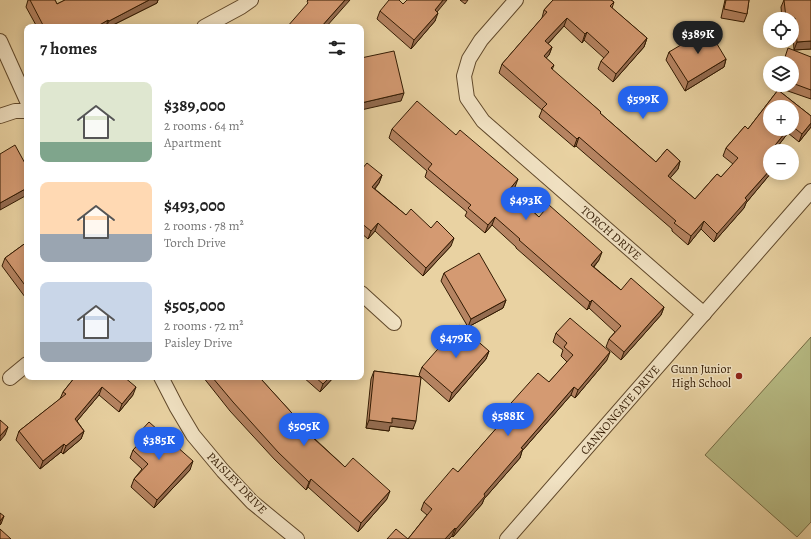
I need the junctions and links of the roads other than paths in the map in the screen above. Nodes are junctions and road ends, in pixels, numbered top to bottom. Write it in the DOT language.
graph roads {
  1 [pos="251,0"];
  2 [pos="516,0"];
  3 [pos="210,24"];
  4 [pos="0,42"];
  5 [pos="24,94"];
  6 [pos="24,111"];
  7 [pos="0,116"];
  8 [pos="811,191"];
  9 [pos="364,296"];
  10 [pos="704,314"];
  11 [pos="394,323"];
  12 [pos="24,366"];
  13 [pos="10,378"];
  14 [pos="163,380"];
  15 [pos="297,539"];
  16 [pos="507,539"];
  1 -- 3 [label="street"];
  2 -- 10 [label="street, TORCH DRIVE"];
  4 -- 5 [label="street"];
  6 -- 7 [label="street"];
  8 -- 10 [label="street, CANNONGATE DRIVE"];
  9 -- 11 [label="street"];
  10 -- 16 [label="street, CANNONGATE DRIVE"];
  12 -- 13 [label="street"];
  14 -- 15 [label="street, PAISLEY DRIVE"];
}
